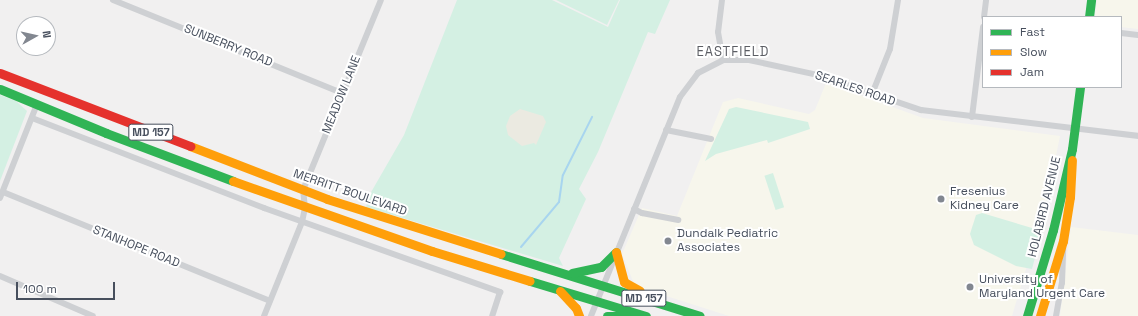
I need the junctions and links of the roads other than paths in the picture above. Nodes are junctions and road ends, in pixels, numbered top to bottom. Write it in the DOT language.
graph roads {
  1 [pos="113,0"];
  2 [pos="379,0"];
  3 [pos="722,0"];
  4 [pos="898,0"];
  5 [pos="986,0"];
  6 [pos="1090,0"];
  7 [pos="984,16"];
  8 [pos="1089,16"];
  9 [pos="1122,33"];
  10 [pos="982,35"];
  11 [pos="1138,35"];
  12 [pos="723,60"];
  13 [pos="0,73"];
  14 [pos="1080,88"];
  15 [pos="0,89"];
  16 [pos="342,93"];
  17 [pos="872,94"];
  18 [pos="37,104"];
  19 [pos="972,117"];
  20 [pos="32,118"];
  21 [pos="1076,129"];
  22 [pos="666,130"];
  23 [pos="1138,136"];
  24 [pos="712,139"];
  25 [pos="1072,149"];
  26 [pos="303,190"];
  27 [pos="1,195"];
  28 [pos="305,208"];
  29 [pos="634,209"];
  30 [pos="678,220"];
  31 [pos="302,222"];
  32 [pos="1063,241"];
  33 [pos="616,252"];
  34 [pos="562,273"];
  35 [pos="0,276"];
  36 [pos="603,285"];
  37 [pos="557,288"];
  38 [pos="270,301"];
  39 [pos="597,302"];
  40 [pos="93,316"];
  41 [pos="264,316"];
  42 [pos="492,316"];
  43 [pos="579,316"];
  44 [pos="591,316"];
  45 [pos="607,316"];
  46 [pos="626,316"];
  47 [pos="646,316"];
  48 [pos="700,316"];
  49 [pos="703,316"];
  50 [pos="1027,316"];
  51 [pos="1040,316"];
  52 [pos="1056,316"];
  1 -- 16 [label="street, SUNBERRY ROAD"];
  2 -- 16 [label="street, MEADOW LANE"];
  3 -- 12 [label="street"];
  4 -- 17 [label="street"];
  5 -- 7 [label="street"];
  6 -- 8 [label="main road"];
  9 -- 11 [label="street"];
  10 -- 19 [label="street"];
  12 -- 17 [label="street, SEARLES ROAD"];
  12 -- 22 [label="street, SEARLES ROAD"];
  13 -- 26 [label="main road, MERRITT BOULEVARD / MD 157"];
  14 -- 21 [label="main road, HOLABIRD AVENUE"];
  15 -- 18 [label="main road, MD 157"];
  16 -- 26 [label="street, MEADOW LANE"];
  17 -- 19 [label="street, SEARLES ROAD"];
  18 -- 20 [label="street"];
  18 -- 28 [label="main road, MD 157"];
  19 -- 21 [label="street, SEARLES ROAD"];
  20 -- 27 [label="street"];
  20 -- 31 [label="street"];
  21 -- 23 [label="street, SEARLES ROAD"];
  21 -- 25 [label="main road, HOLABIRD AVENUE"];
  22 -- 24 [label="street"];
  22 -- 29 [label="street, SEARLES ROAD"];
  25 -- 32 [label="main road, HOLABIRD AVENUE"];
  25 -- 50 [label="main road, HOLABIRD AVENUE"];
  26 -- 28 [label="street"];
  26 -- 34 [label="main road, MERRITT BOULEVARD / MD 157"];
  27 -- 38 [label="street, STANHOPE ROAD"];
  28 -- 31 [label="street"];
  28 -- 37 [label="main road, MD 157"];
  29 -- 30 [label="street"];
  29 -- 33 [label="street, SEARLES ROAD"];
  31 -- 38 [label="street"];
  31 -- 42 [label="street"];
  32 -- 51 [label="main road, HOLABIRD AVENUE"];
  32 -- 52 [label="street"];
  33 -- 34 [label="main road"];
  33 -- 36 [label="street, SEARLES ROAD"];
  33 -- 49 [label="main road"];
  34 -- 36 [label="main road, MERRITT BOULEVARD / MD 157"];
  35 -- 40 [label="street"];
  36 -- 39 [label="street, SEARLES ROAD"];
  36 -- 48 [label="main road, MERRITT BOULEVARD / MD 157"];
  37 -- 39 [label="main road, MD 157"];
  37 -- 43 [label="main road"];
  38 -- 41 [label="street"];
  39 -- 44 [label="street, SEARLES ROAD"];
  39 -- 47 [label="main road, MD 157"];
  45 -- 46 [label="main road"];
}
